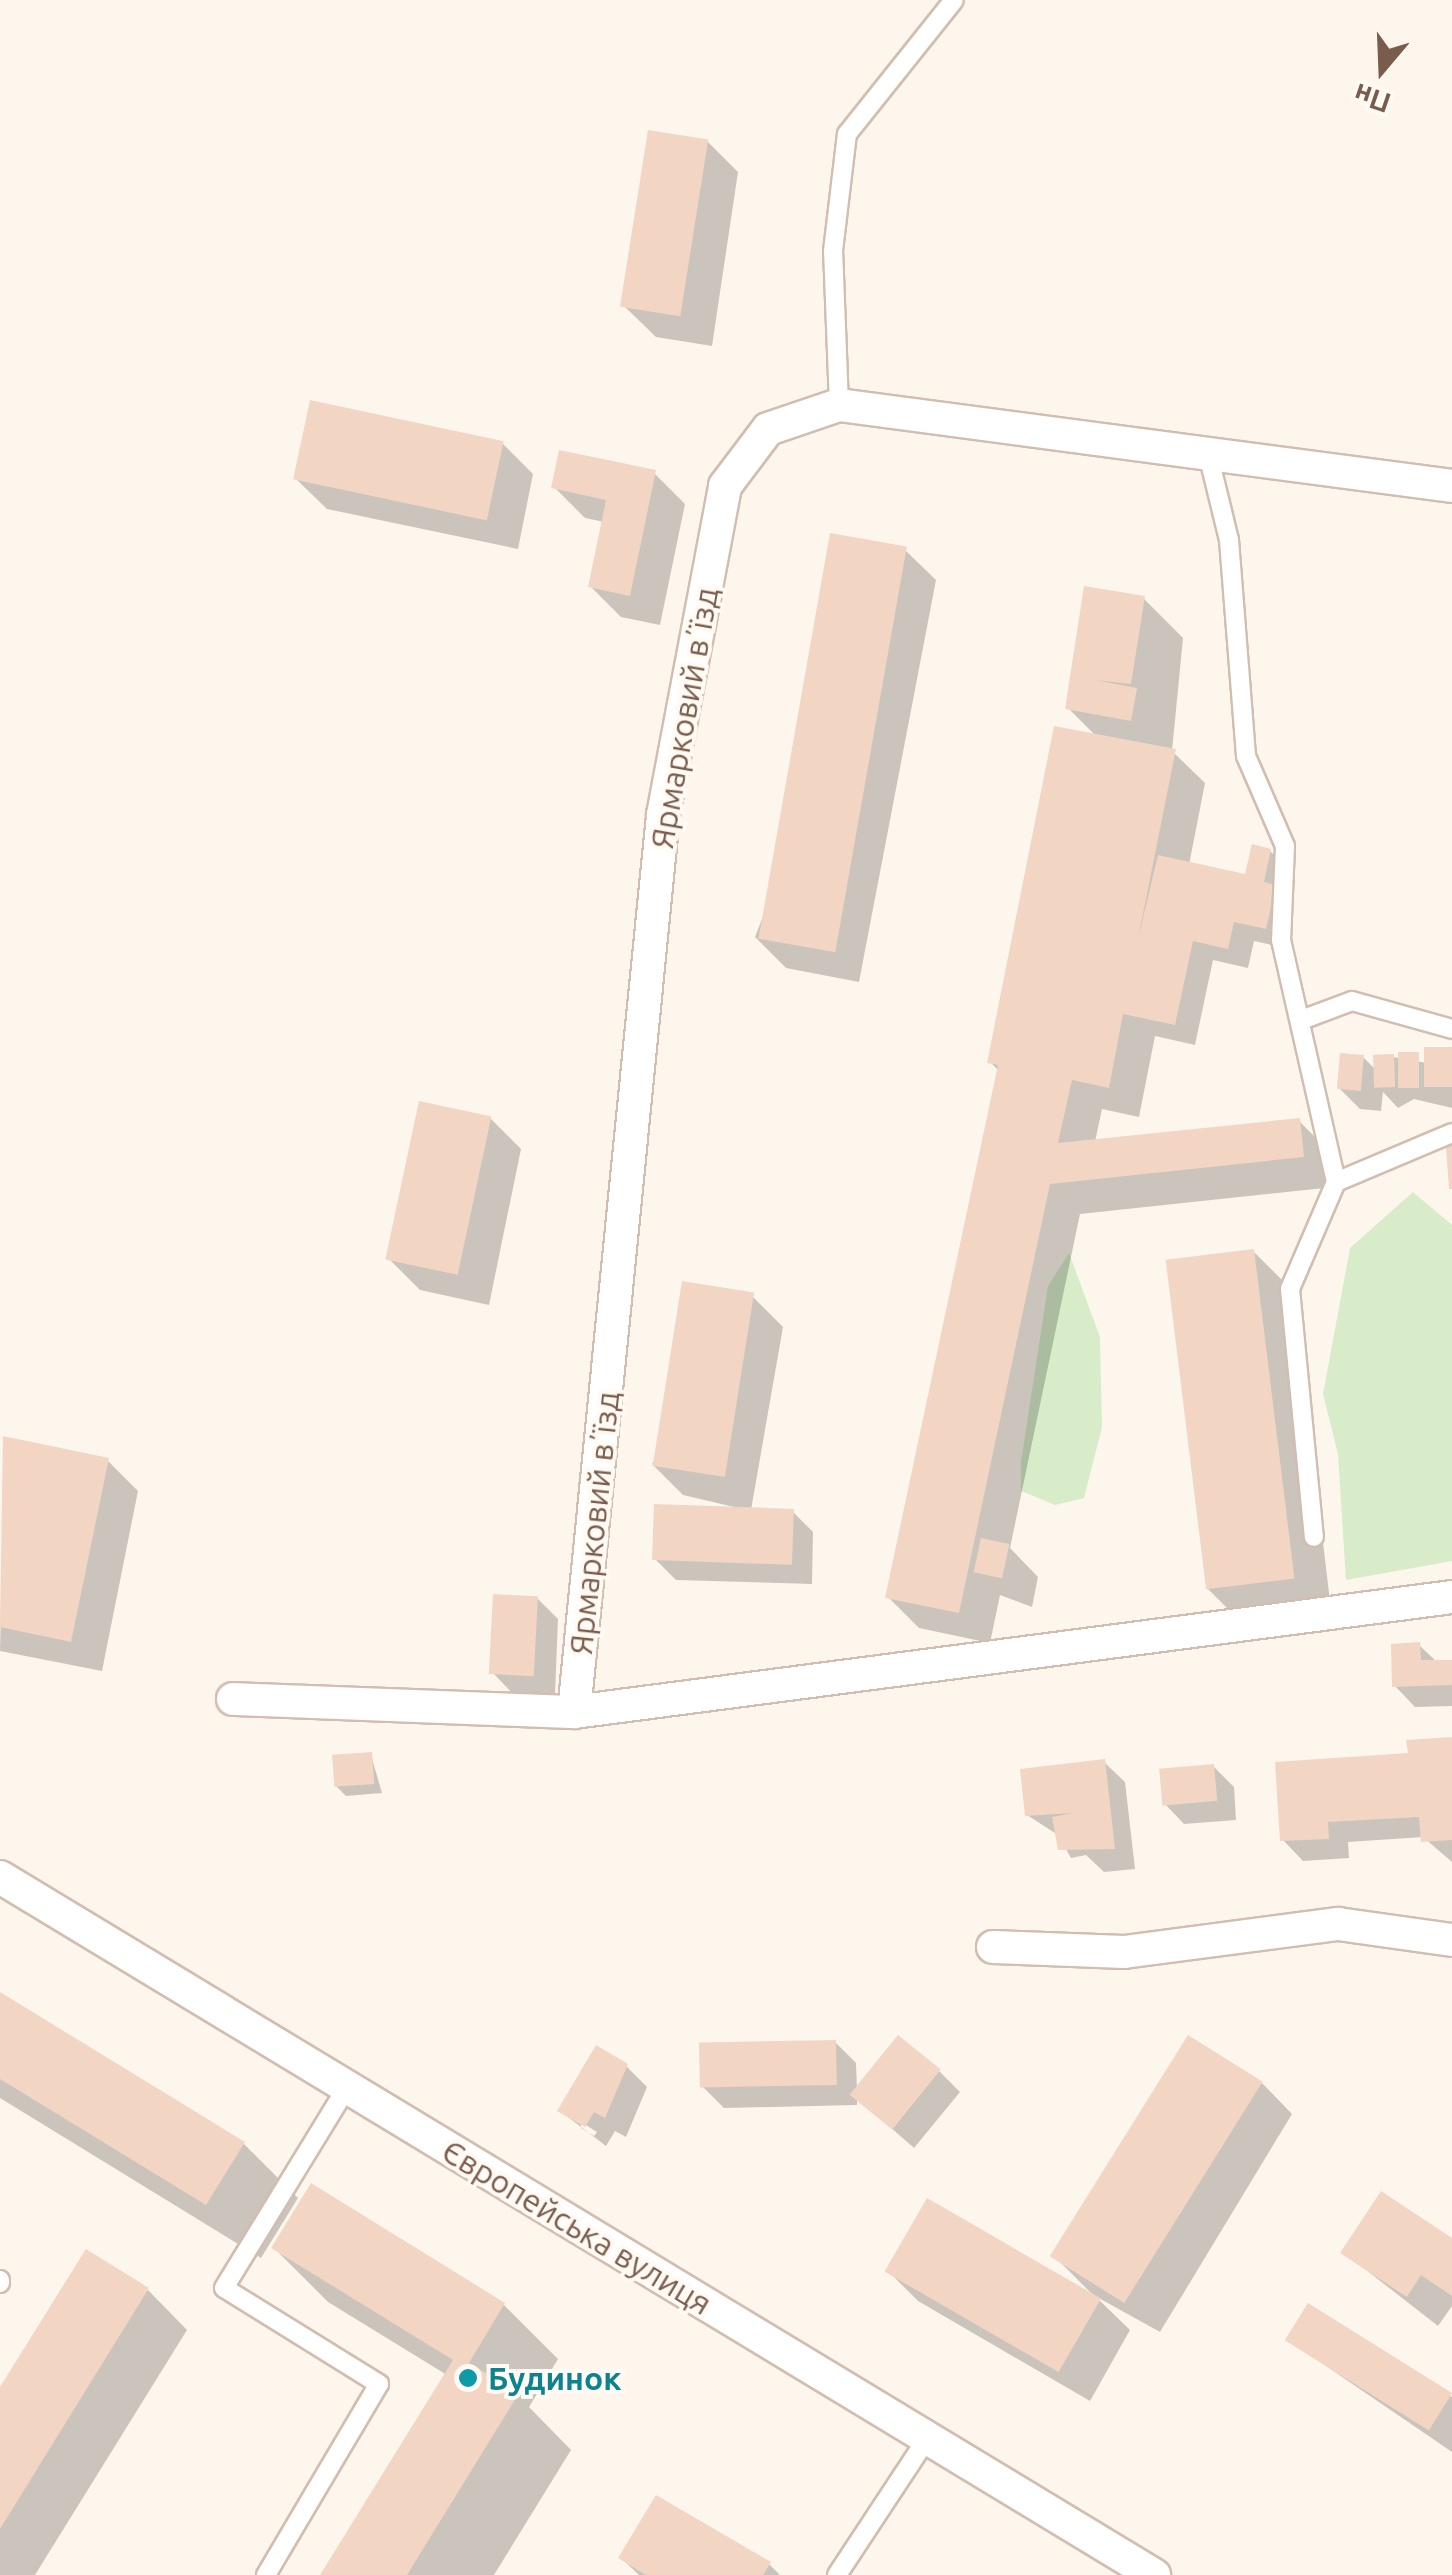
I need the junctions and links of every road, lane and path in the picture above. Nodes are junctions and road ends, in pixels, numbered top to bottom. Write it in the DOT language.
graph roads {
  1 [pos="954,0"];
  2 [pos="839,405"];
  3 [pos="1208,454"];
  4 [pos="1452,486"];
  5 [pos="1304,1019"];
  6 [pos="1452,1029"];
  7 [pos="1452,1133"];
  8 [pos="1336,1182"];
  9 [pos="1314,1537"];
  10 [pos="1452,1597"];
  11 [pos="233,1699"];
  12 [pos="574,1712"];
  13 [pos="0,1877"];
  14 [pos="1452,1940"];
  15 [pos="992,1947"];
  16 [pos="347,2087"];
  17 [pos="926,2440"];
  18 [pos="266,2575"];
  19 [pos="837,2575"];
  20 [pos="1154,2575"];
  1 -- 2 [label="lane"];
  2 -- 3 [label="street, Ярмарковий вʼїзд"];
  2 -- 12 [label="street, Ярмарковий вʼїзд"];
  3 -- 4 [label="street, Ярмарковий вʼїзд"];
  3 -- 5 [label="lane"];
  5 -- 6 [label="lane"];
  5 -- 8 [label="lane"];
  7 -- 8 [label="lane"];
  8 -- 9 [label="lane"];
  10 -- 12 [label="street"];
  11 -- 12 [label="street"];
  13 -- 16 [label="street, Європейська вулиця"];
  14 -- 15 [label="street"];
  16 -- 17 [label="street, Європейська вулиця"];
  16 -- 18 [label="lane"];
  17 -- 19 [label="lane"];
  17 -- 20 [label="street, Європейська вулиця"];
}
